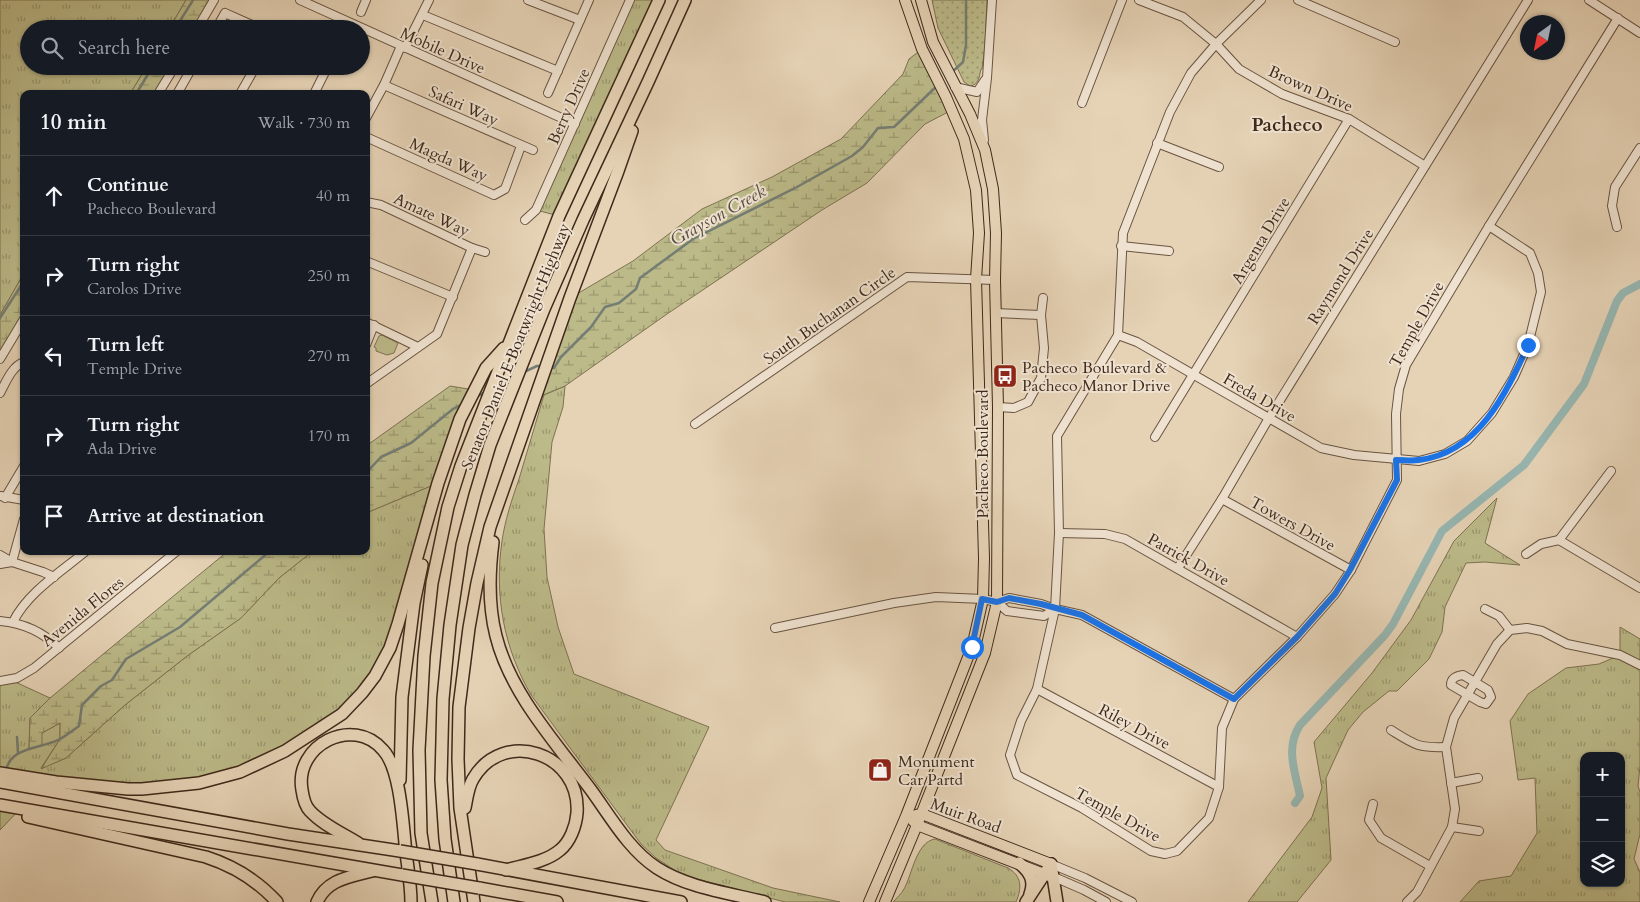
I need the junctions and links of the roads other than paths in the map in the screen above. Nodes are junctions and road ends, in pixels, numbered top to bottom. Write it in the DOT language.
graph roads {
  1 [pos="214,0"];
  2 [pos="300,0"];
  3 [pos="366,0"];
  4 [pos="429,0"];
  5 [pos="528,0"];
  6 [pos="589,0"];
  7 [pos="630,0"];
  8 [pos="659,0"];
  9 [pos="685,0"];
  10 [pos="905,0"];
  11 [pos="920,0"];
  12 [pos="992,0"];
  13 [pos="1122,0"];
  14 [pos="1139,0"];
  15 [pos="1261,0"];
  16 [pos="1298,0"];
  17 [pos="1528,0"];
  18 [pos="1589,0"];
  19 [pos="1160,4"];
  20 [pos="361,12"];
  21 [pos="423,15"];
  22 [pos="1618,18"];
  23 [pos="202,20"];
  24 [pos="221,20"];
  25 [pos="240,20"];
  26 [pos="344,20"];
  27 [pos="580,20"];
  28 [pos="370,32"];
  29 [pos="1640,33"];
  30 [pos="1395,42"];
  31 [pos="1216,44"];
  32 [pos="403,47"];
  33 [pos="558,71"];
  34 [pos="170,75"];
  35 [pos="188,75"];
  36 [pos="251,75"];
  37 [pos="324,75"];
  38 [pos="987,78"];
  39 [pos="648,82"];
  40 [pos="384,85"];
  41 [pos="955,87"];
  42 [pos="160,90"];
  43 [pos="179,90"];
  44 [pos="242,90"];
  45 [pos="316,90"];
  46 [pos="548,93"];
  47 [pos="1082,103"];
  48 [pos="370,111"];
  49 [pos="1349,119"];
  50 [pos="575,124"];
  51 [pos="370,139"];
  52 [pos="1157,143"];
  53 [pos="522,146"];
  54 [pos="1640,148"];
  55 [pos="533,150"];
  56 [pos="985,150"];
  57 [pos="1425,166"];
  58 [pos="1220,167"];
  59 [pos="370,203"];
  60 [pos="525,220"];
  61 [pos="1489,226"];
  62 [pos="1617,227"];
  63 [pos="1121,246"];
  64 [pos="472,248"];
  65 [pos="1169,251"];
  66 [pos="485,252"];
  67 [pos="370,262"];
  68 [pos="976,280"];
  69 [pos="995,280"];
  70 [pos="453,297"];
  71 [pos="1043,298"];
  72 [pos="996,313"];
  73 [pos="1041,315"];
  74 [pos="370,324"];
  75 [pos="20,326"];
  76 [pos="1118,335"];
  77 [pos="509,344"];
  78 [pos="418,347"];
  79 [pos="0,359"];
  80 [pos="20,364"];
  81 [pos="1194,375"];
  82 [pos="370,381"];
  83 [pos="0,393"];
  84 [pos="998,408"];
  85 [pos="1269,418"];
  86 [pos="695,424"];
  87 [pos="1155,437"];
  88 [pos="1396,460"];
  89 [pos="1611,471"];
  90 [pos="20,472"];
  91 [pos="438,482"];
  92 [pos="505,485"];
  93 [pos="2,497"];
  94 [pos="20,499"];
  95 [pos="1222,500"];
  96 [pos="20,533"];
  97 [pos="1059,533"];
  98 [pos="1559,540"];
  99 [pos="1526,554"];
  100 [pos="0,555"];
  101 [pos="81,555"];
  102 [pos="172,555"];
  103 [pos="12,562"];
  104 [pos="0,564"];
  105 [pos="1178,568"];
  106 [pos="1350,570"];
  107 [pos="54,578"];
  108 [pos="1640,588"];
  109 [pos="982,599"];
  110 [pos="997,602"];
  111 [pos="1055,609"];
  112 [pos="1485,609"];
  113 [pos="0,621"];
  114 [pos="14,622"];
  115 [pos="775,628"];
  116 [pos="1510,630"];
  117 [pos="1297,637"];
  118 [pos="59,648"];
  119 [pos="1640,665"];
  120 [pos="0,681"];
  121 [pos="1474,682"];
  122 [pos="1038,689"];
  123 [pos="1467,694"];
  124 [pos="1234,699"];
  125 [pos="1391,730"];
  126 [pos="1446,747"];
  127 [pos="0,773"];
  128 [pos="1478,778"];
  129 [pos="0,782"];
  130 [pos="1451,783"];
  131 [pos="1219,786"];
  132 [pos="400,797"];
  133 [pos="1373,804"];
  134 [pos="2,805"];
  135 [pos="21,811"];
  136 [pos="922,814"];
  137 [pos="906,816"];
  138 [pos="917,824"];
  139 [pos="1452,827"];
  140 [pos="464,830"];
  141 [pos="1479,831"];
  142 [pos="361,846"];
  143 [pos="1019,864"];
  144 [pos="1051,864"];
  145 [pos="1430,866"];
  146 [pos="376,870"];
  147 [pos="506,870"];
  148 [pos="1049,876"];
  149 [pos="515,894"];
  150 [pos="1028,899"];
  151 [pos="412,900"];
  152 [pos="277,902"];
  153 [pos="317,902"];
  154 [pos="432,902"];
  155 [pos="454,902"];
  156 [pos="474,902"];
  157 [pos="529,902"];
  158 [pos="557,902"];
  159 [pos="681,902"];
  160 [pos="764,902"];
  161 [pos="869,902"];
  162 [pos="885,902"];
  163 [pos="1057,902"];
  164 [pos="1106,902"];
  165 [pos="1132,902"];
  166 [pos="1407,902"];
  1 -- 23 [label="street"];
  2 -- 26 [label="street, Mobile Drive"];
  3 -- 20 [label="street"];
  4 -- 21 [label="street"];
  5 -- 27 [label="street"];
  6 -- 27 [label="street"];
  7 -- 50 [label="street, Berry Drive"];
  8 -- 77 [label="highway, Senator Daniel E Boatwright Highway"];
  9 -- 39 [label="highway, Senator Daniel E Boatwright Highway"];
  10 -- 68 [label="main road, Pacheco Boulevard"];
  11 -- 41 [label="main road, Pacheco Boulevard"];
  12 -- 38 [label="street"];
  13 -- 47 [label="street"];
  14 -- 19 [label="street, Brown Drive"];
  15 -- 31 [label="street, Temple Drive"];
  16 -- 30 [label="street"];
  17 -- 57 [label="street, Raymond Drive"];
  18 -- 22 [label="street"];
  19 -- 31 [label="street, Brown Drive"];
  21 -- 32 [label="street"];
  21 -- 33 [label="street"];
  22 -- 29 [label="street"];
  22 -- 61 [label="street, Temple Drive"];
  24 -- 25 [label="street"];
  27 -- 33 [label="street"];
  28 -- 32 [label="street, Mobile Drive"];
  31 -- 49 [label="street, Brown Drive"];
  31 -- 52 [label="street, Temple Drive"];
  32 -- 40 [label="street"];
  32 -- 50 [label="street, Mobile Drive"];
  33 -- 46 [label="street"];
  34 -- 42 [label="street"];
  35 -- 43 [label="street"];
  36 -- 44 [label="street"];
  37 -- 45 [label="street"];
  38 -- 41 [label="street"];
  38 -- 56 [label="street"];
  39 -- 92 [label="highway"];
  39 -- 155 [label="highway, Senator Daniel E Boatwright Highway"];
  40 -- 48 [label="street"];
  40 -- 53 [label="street, Safari Way"];
  41 -- 56 [label="main road, Pacheco Boulevard"];
  49 -- 57 [label="street, Brown Drive"];
  49 -- 81 [label="street, Argenta Drive"];
  50 -- 60 [label="street, Berry Drive"];
  51 -- 53 [label="street, Magda Way"];
  52 -- 58 [label="street"];
  52 -- 63 [label="street, Temple Drive"];
  53 -- 55 [label="street, Safari Way"];
  54 -- 62 [label="street"];
  56 -- 69 [label="main road, Pacheco Boulevard"];
  57 -- 85 [label="street, Raymond Drive"];
  59 -- 64 [label="street, Amate Way"];
  61 -- 88 [label="street, Temple Drive"];
  61 -- 88 [label="street, Freda Drive"];
  63 -- 65 [label="street"];
  63 -- 76 [label="street, Temple Drive"];
  64 -- 66 [label="street, Amate Way"];
  64 -- 70 [label="street"];
  67 -- 70 [label="street"];
  68 -- 69 [label="street, South Buchanan Circle"];
  68 -- 86 [label="street, South Buchanan Circle"];
  68 -- 109 [label="main road, Pacheco Boulevard"];
  69 -- 72 [label="main road, Pacheco Boulevard"];
  70 -- 78 [label="street"];
  71 -- 73 [label="street"];
  72 -- 73 [label="street"];
  72 -- 84 [label="main road, Pacheco Boulevard"];
  73 -- 84 [label="street"];
  74 -- 78 [label="street"];
  75 -- 79 [label="street"];
  76 -- 81 [label="street, Freda Drive"];
  76 -- 97 [label="street, Temple Drive"];
  77 -- 91 [label="highway"];
  77 -- 154 [label="highway, Senator Daniel E Boatwright Highway"];
  78 -- 82 [label="street"];
  80 -- 83 [label="street"];
  81 -- 85 [label="street, Freda Drive"];
  81 -- 87 [label="street, Argenta Drive"];
  84 -- 110 [label="main road, Pacheco Boulevard"];
  85 -- 88 [label="street, Freda Drive"];
  85 -- 95 [label="street, Raymond Drive"];
  88 -- 106 [label="street, Temple Drive"];
  89 -- 98 [label="street"];
  90 -- 93 [label="street"];
  91 -- 127 [label="highway"];
  91 -- 132 [label="highway"];
  92 -- 140 [label="highway"];
  92 -- 160 [label="highway"];
  93 -- 94 [label="street"];
  95 -- 105 [label="street, Raymond Drive"];
  95 -- 106 [label="street, Towers Drive"];
  96 -- 103 [label="street"];
  97 -- 105 [label="street, Patrick Drive"];
  97 -- 111 [label="street, Temple Drive"];
  98 -- 99 [label="street"];
  98 -- 108 [label="street"];
  100 -- 103 [label="street"];
  101 -- 107 [label="street"];
  102 -- 118 [label="street, Avenida Flores"];
  103 -- 104 [label="street"];
  103 -- 107 [label="street"];
  105 -- 117 [label="street, Patrick Drive"];
  106 -- 117 [label="street, Temple Drive"];
  107 -- 114 [label="street"];
  109 -- 110 [label="street"];
  109 -- 115 [label="street"];
  109 -- 137 [label="main road, Pacheco Boulevard"];
  110 -- 111 [label="street"];
  110 -- 111 [label="street"];
  110 -- 136 [label="main road, Pacheco Boulevard"];
  111 -- 122 [label="street, Temple Drive"];
  111 -- 124 [label="street"];
  112 -- 116 [label="street"];
  113 -- 114 [label="street"];
  114 -- 118 [label="street"];
  116 -- 119 [label="street"];
  116 -- 121 [label="street"];
  117 -- 124 [label="street, Temple Drive"];
  118 -- 120 [label="street, Avenida Flores"];
  121 -- 123 [label="street"];
  121 -- 123 [label="street"];
  121 -- 123 [label="street"];
  122 -- 131 [label="street, Riley Drive"];
  122 -- 131 [label="street, Temple Drive"];
  123 -- 126 [label="street"];
  124 -- 131 [label="street, Temple Drive"];
  125 -- 126 [label="street"];
  126 -- 130 [label="street"];
  128 -- 130 [label="street"];
  129 -- 142 [label="highway"];
  130 -- 139 [label="street"];
  132 -- 142 [label="highway"];
  132 -- 151 [label="highway"];
  133 -- 145 [label="street"];
  134 -- 135 [label="highway"];
  135 -- 146 [label="highway"];
  135 -- 152 [label="highway"];
  136 -- 137 [label="main road, Muir Road"];
  136 -- 138 [label="main road, Pacheco Boulevard"];
  136 -- 144 [label="main road, Muir Road"];
  137 -- 138 [label="main road, Muir Road"];
  137 -- 161 [label="main road, Pacheco Boulevard"];
  138 -- 143 [label="main road, Muir Road"];
  138 -- 162 [label="main road, Pacheco Boulevard"];
  139 -- 141 [label="street"];
  139 -- 145 [label="street"];
  140 -- 147 [label="highway"];
  140 -- 156 [label="highway"];
  142 -- 147 [label="highway, bridge"];
  143 -- 148 [label="main road, Muir Road"];
  143 -- 150 [label="highway"];
  144 -- 148 [label="highway"];
  144 -- 165 [label="street, Muir Road"];
  145 -- 166 [label="street"];
  146 -- 149 [label="highway, bridge"];
  146 -- 153 [label="highway"];
  147 -- 159 [label="highway"];
  148 -- 150 [label="highway"];
  148 -- 163 [label="highway"];
  148 -- 164 [label="street, Muir Road"];
  149 -- 157 [label="highway"];
  149 -- 158 [label="highway"];
}
